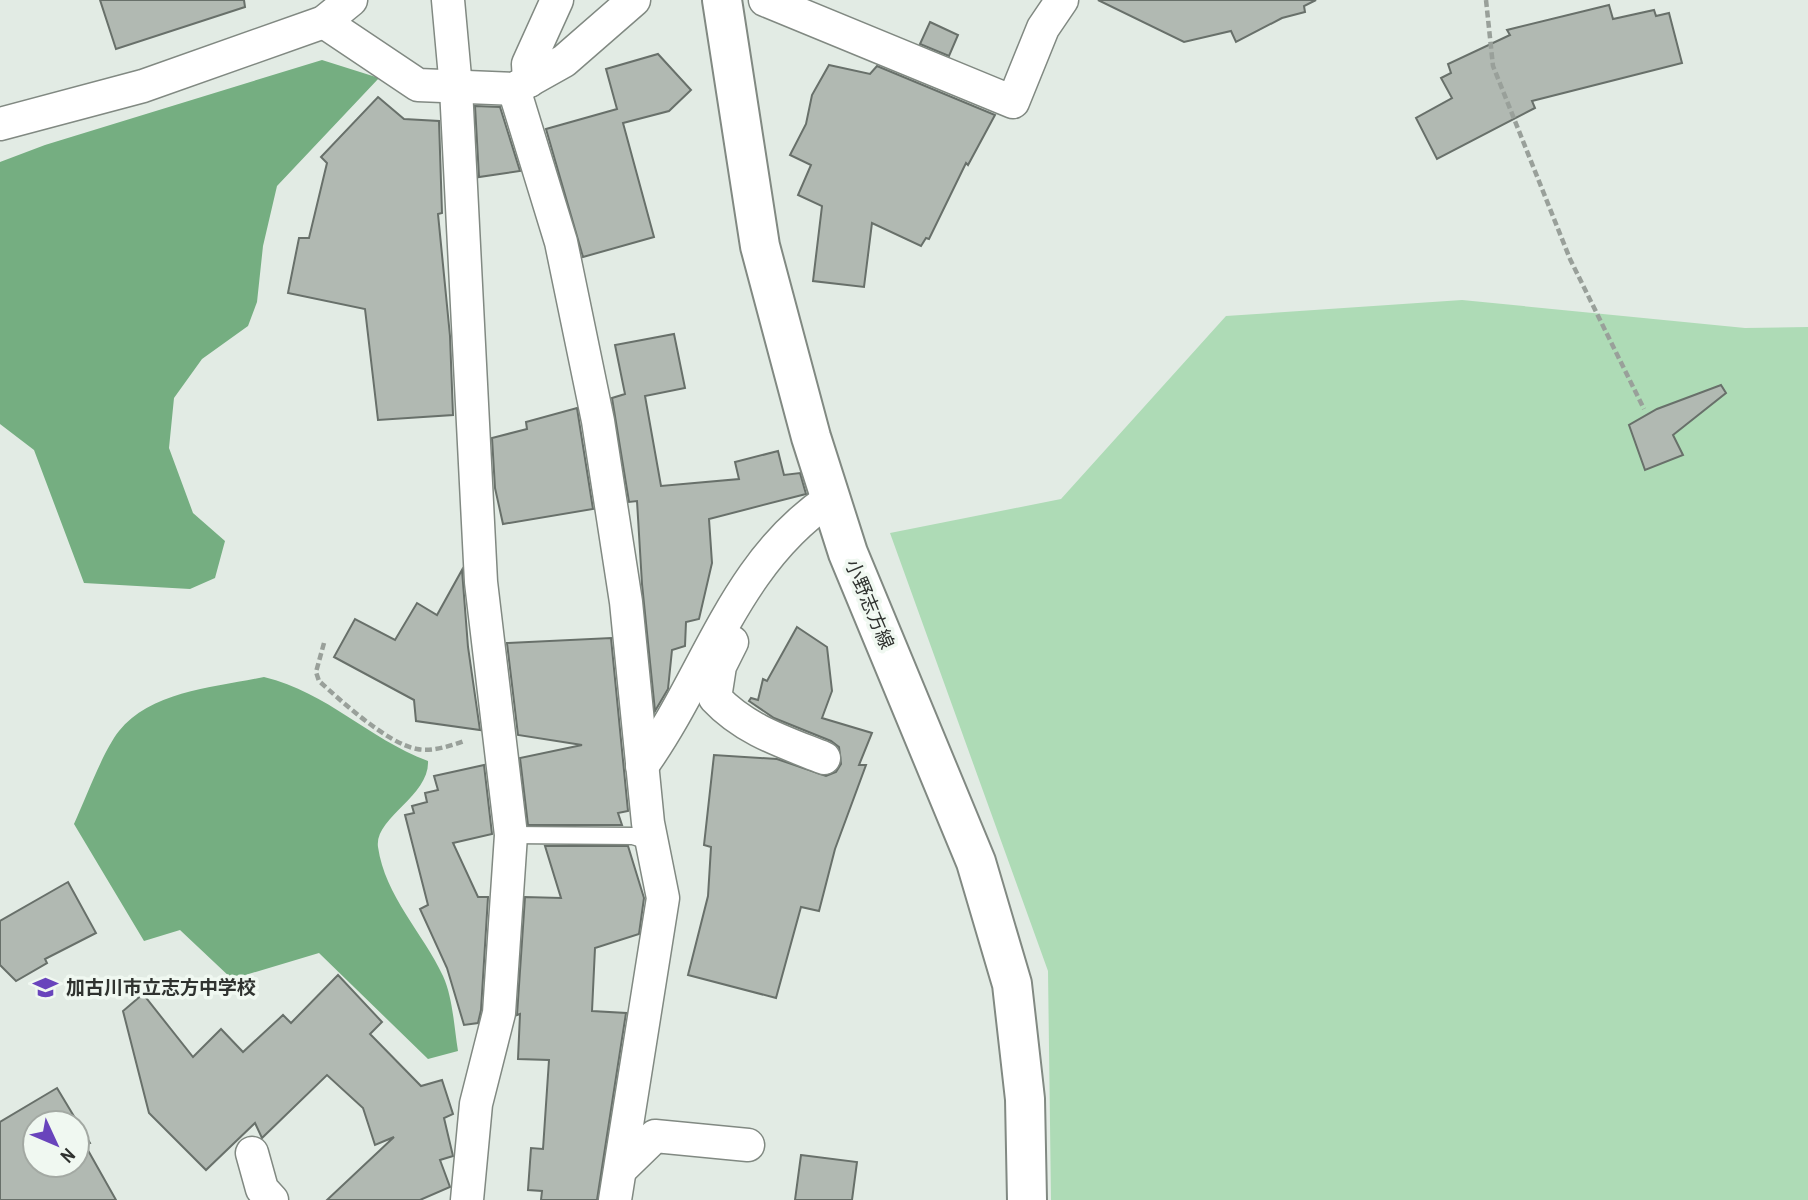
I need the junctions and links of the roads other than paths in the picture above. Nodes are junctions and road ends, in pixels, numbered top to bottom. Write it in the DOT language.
graph roads {
  1 [pos="351,0"];
  2 [pos="448,0"];
  3 [pos="556,0"];
  4 [pos="634,0"];
  5 [pos="765,0"];
  6 [pos="1062,0"];
  7 [pos="729,3"];
  8 [pos="324,22"];
  9 [pos="521,85"];
  10 [pos="456,88"];
  11 [pos="0,124"];
  12 [pos="830,499"];
  13 [pos="770,553"];
  14 [pos="824,758"];
  15 [pos="642,766"];
  16 [pos="511,835"];
  17 [pos="652,842"];
  18 [pos="748,1145"];
  19 [pos="252,1153"];
  20 [pos="621,1168"];
  21 [pos="272,1200"];
  22 [pos="467,1200"];
  23 [pos="615,1200"];
  24 [pos="1027,1200"];
  1 -- 8 [label="street"];
  2 -- 10 [label="street"];
  3 -- 9 [label="street"];
  4 -- 9 [label="street"];
  5 -- 6 [label="street"];
  7 -- 12 [label="main road, 小野志方線"];
  8 -- 10 [label="street"];
  8 -- 11 [label="street"];
  9 -- 10 [label="street"];
  9 -- 15 [label="street"];
  10 -- 16 [label="street"];
  12 -- 13 [label="street"];
  12 -- 24 [label="main road, 小野志方線"];
  13 -- 14 [label="street"];
  13 -- 15 [label="street"];
  15 -- 17 [label="street"];
  16 -- 17 [label="lane"];
  16 -- 22 [label="street"];
  17 -- 20 [label="street"];
  18 -- 20 [label="street"];
  19 -- 21 [label="street"];
  20 -- 23 [label="street"];
}
